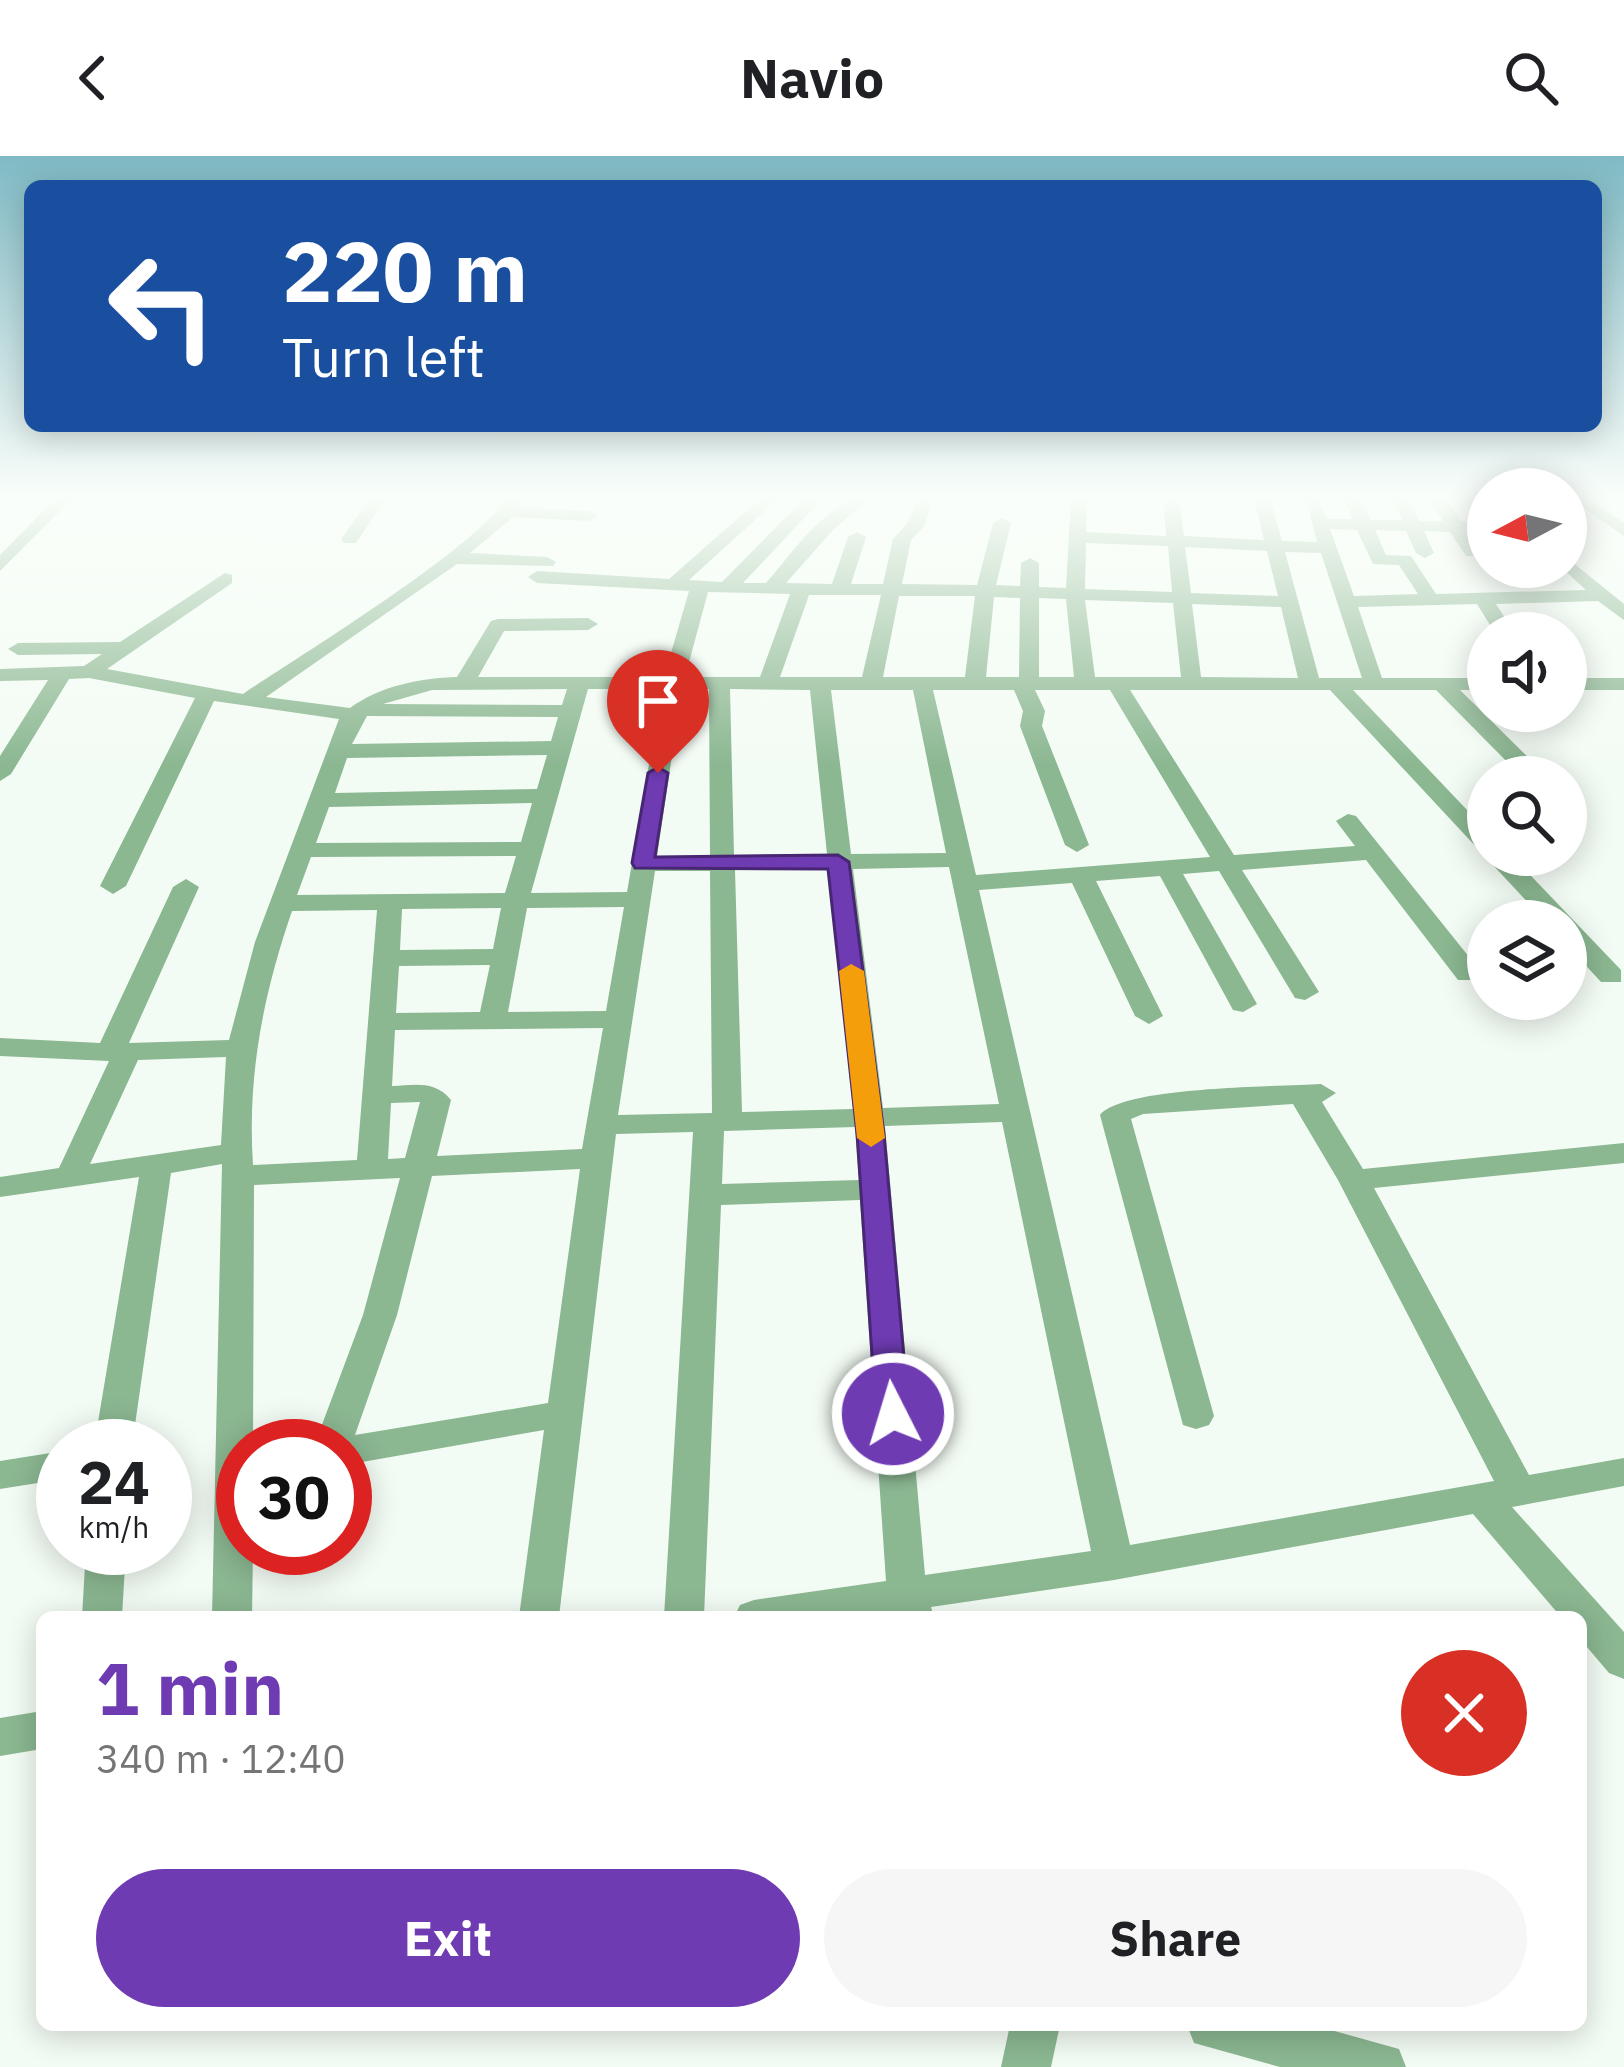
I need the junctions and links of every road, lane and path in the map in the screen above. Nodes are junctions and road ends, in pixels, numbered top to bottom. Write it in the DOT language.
graph roads {
  1 [pos="213,587"];
  2 [pos="411,587"];
  3 [pos="601,587"];
  4 [pos="700,587"];
  5 [pos="705,587"];
  6 [pos="986,587"];
  7 [pos="1029,587"];
  8 [pos="1075,587"];
  9 [pos="1184,587"];
  10 [pos="1284,587"];
  11 [pos="1340,587"];
  12 [pos="1422,587"];
  13 [pos="727,588"];
  14 [pos="772,588"];
  15 [pos="802,588"];
  16 [pos="840,589"];
  17 [pos="890,590"];
  18 [pos="985,591"];
  19 [pos="1029,592"];
  20 [pos="1075,594"];
  21 [pos="1186,598"];
  22 [pos="1484,598"];
  23 [pos="1430,599"];
  24 [pos="1288,602"];
  25 [pos="1345,602"];
  26 [pos="1615,602"];
  27 [pos="1492,612"];
  28 [pos="18,649"];
  29 [pos="122,649"];
  30 [pos="577,658"];
  31 [pos="62,672"];
  32 [pos="89,672"];
  33 [pos="0,675"];
  34 [pos="464,683"];
  35 [pos="673,683"];
  36 [pos="1322,683"];
  37 [pos="1441,683"];
  38 [pos="719,684"];
  39 [pos="974,684"];
  40 [pos="1025,684"];
  41 [pos="1085,684"];
  42 [pos="1374,684"];
  43 [pos="1467,684"];
  44 [pos="1587,684"];
  45 [pos="1624,684"];
  46 [pos="768,685"];
  47 [pos="871,685"];
  48 [pos="1117,685"];
  49 [pos="1192,685"];
  50 [pos="820,686"];
  51 [pos="922,686"];
  52 [pos="208,693"];
  53 [pos="247,701"];
  54 [pos="571,711"];
  55 [pos="356,712"];
  56 [pos="32,719"];
  57 [pos="0,721"];
  58 [pos="559,748"];
  59 [pos="340,751"];
  60 [pos="1514,756"];
  61 [pos="0,774"];
  62 [pos="546,796"];
  63 [pos="322,800"];
  64 [pos="1348,821"];
  65 [pos="1467,825"];
  66 [pos="1077,845"];
  67 [pos="531,849"];
  68 [pos="305,850"];
  69 [pos="1372,852"];
  70 [pos="838,862"];
  71 [pos="643,863"];
  72 [pos="1226,863"];
  73 [pos="721,866"];
  74 [pos="1167,867"];
  75 [pos="960,872"];
  76 [pos="1080,874"];
  77 [pos="1517,876"];
  78 [pos="113,886"];
  79 [pos="186,887"];
  80 [pos="517,899"];
  81 [pos="639,899"];
  82 [pos="1539,900"];
  83 [pos="284,903"];
  84 [pos="390,903"];
  85 [pos="1587,950"];
  86 [pos="508,957"];
  87 [pos="388,958"];
  88 [pos="1467,973"];
  89 [pos="1611,976"];
  90 [pos="1304,992"];
  91 [pos="1243,1004"];
  92 [pos="1148,1016"];
  93 [pos="620,1018"];
  94 [pos="492,1021"];
  95 [pos="380,1022"];
  96 [pos="0,1047"];
  97 [pos="238,1048"];
  98 [pos="119,1052"];
  99 [pos="377,1095"];
  100 [pos="1014,1113"];
  101 [pos="869,1117"];
  102 [pos="718,1121"];
  103 [pos="600,1141"];
  104 [pos="1624,1153"];
  105 [pos="236,1164"];
  106 [pos="420,1164"];
  107 [pos="372,1166"];
  108 [pos="156,1168"];
  109 [pos="76,1173"];
  110 [pos="1354,1180"];
  111 [pos="0,1187"];
  112 [pos="875,1189"];
  113 [pos="708,1195"];
  114 [pos="565,1413"];
  115 [pos="1196,1416"];
  116 [pos="117,1419"];
  117 [pos="238,1419"];
  118 [pos="343,1419"];
  119 [pos="372,1446"];
  120 [pos="36,1469"];
  121 [pos="1624,1472"];
  122 [pos="0,1475"];
  123 [pos="1499,1493"];
  124 [pos="1114,1564"];
  125 [pos="104,1575"];
  126 [pos="234,1575"];
  127 [pos="910,1606"];
  128 [pos="102,1611"];
  129 [pos="232,1611"];
  130 [pos="540,1611"];
  131 [pos="684,1611"];
  132 [pos="839,1611"];
  133 [pos="1587,1611"];
  134 [pos="1587,1611"];
  135 [pos="1624,1661"];
  136 [pos="36,1731"];
  137 [pos="0,1737"];
  138 [pos="1034,2031"];
  139 [pos="1235,2031"];
  140 [pos="1026,2067"];
  141 [pos="1381,2067"];
  1 -- 29 [label="street"];
  2 -- 53 [label="street"];
  3 -- 30 [label="street"];
  4 -- 35 [label="street"];
  5 -- 13 [label="street"];
  6 -- 18 [label="street"];
  7 -- 19 [label="street"];
  8 -- 20 [label="street"];
  9 -- 21 [label="street"];
  10 -- 24 [label="street"];
  11 -- 25 [label="street"];
  12 -- 23 [label="street"];
  13 -- 14 [label="street"];
  14 -- 15 [label="street"];
  15 -- 16 [label="street"];
  15 -- 46 [label="street"];
  16 -- 17 [label="street"];
  17 -- 18 [label="street"];
  17 -- 47 [label="street"];
  18 -- 19 [label="street"];
  18 -- 39 [label="street"];
  19 -- 20 [label="street"];
  19 -- 40 [label="street"];
  20 -- 21 [label="street"];
  20 -- 41 [label="street"];
  21 -- 24 [label="street"];
  21 -- 49 [label="street"];
  22 -- 23 [label="street"];
  22 -- 26 [label="street"];
  22 -- 27 [label="street"];
  23 -- 25 [label="street"];
  24 -- 36 [label="street"];
  25 -- 42 [label="street"];
  28 -- 29 [label="street"];
  29 -- 32 [label="street"];
  30 -- 34 [label="street"];
  30 -- 34 [label="street"];
  30 -- 35 [label="street"];
  30 -- 54 [label="street"];
  31 -- 32 [label="street"];
  31 -- 33 [label="street"];
  31 -- 56 [label="street"];
  32 -- 52 [label="street"];
  34 -- 55 [label="street"];
  35 -- 38 [label="street"];
  35 -- 71 [label="street"];
  36 -- 42 [label="street"];
  36 -- 49 [label="street"];
  36 -- 65 [label="street"];
  37 -- 42 [label="street"];
  37 -- 43 [label="street"];
  37 -- 60 [label="street"];
  38 -- 46 [label="street"];
  38 -- 73 [label="street"];
  39 -- 40 [label="street"];
  39 -- 51 [label="street"];
  40 -- 41 [label="street"];
  40 -- 66 [label="street"];
  41 -- 48 [label="street"];
  44 -- 45 [label="street"];
  46 -- 50 [label="street"];
  47 -- 50 [label="street"];
  47 -- 51 [label="street"];
  48 -- 49 [label="street"];
  48 -- 72 [label="street"];
  50 -- 70 [label="street"];
  51 -- 75 [label="street"];
  52 -- 53 [label="street"];
  52 -- 78 [label="street"];
  53 -- 55 [label="street"];
  54 -- 55 [label="street"];
  54 -- 58 [label="street"];
  55 -- 59 [label="street"];
  56 -- 57 [label="street"];
  56 -- 61 [label="street"];
  58 -- 59 [label="street"];
  58 -- 62 [label="street"];
  59 -- 63 [label="street"];
  62 -- 63 [label="street"];
  62 -- 67 [label="street"];
  63 -- 68 [label="street"];
  64 -- 69 [label="street"];
  67 -- 68 [label="street"];
  67 -- 80 [label="street"];
  68 -- 83 [label="street"];
  69 -- 72 [label="street"];
  69 -- 88 [label="street"];
  70 -- 73 [label="street"];
  70 -- 75 [label="street"];
  70 -- 101 [label="street"];
  71 -- 73 [label="street"];
  71 -- 81 [label="street"];
  72 -- 74 [label="street"];
  72 -- 90 [label="street"];
  73 -- 102 [label="street"];
  74 -- 76 [label="street"];
  74 -- 91 [label="street"];
  75 -- 76 [label="street"];
  75 -- 100 [label="street"];
  76 -- 92 [label="street"];
  77 -- 82 [label="street"];
  79 -- 98 [label="street"];
  80 -- 81 [label="street"];
  80 -- 84 [label="street"];
  80 -- 86 [label="street"];
  81 -- 93 [label="street"];
  83 -- 84 [label="street"];
  83 -- 97 [label="street"];
  84 -- 87 [label="street"];
  85 -- 89 [label="street"];
  86 -- 87 [label="street"];
  86 -- 94 [label="street"];
  87 -- 95 [label="street"];
  93 -- 94 [label="street"];
  93 -- 103 [label="street"];
  94 -- 95 [label="street"];
  95 -- 99 [label="street"];
  96 -- 98 [label="street"];
  97 -- 98 [label="street"];
  97 -- 105 [label="street"];
  98 -- 109 [label="street"];
  99 -- 106 [label="street"];
  99 -- 107 [label="street"];
  100 -- 101 [label="street"];
  100 -- 124 [label="street"];
  101 -- 102 [label="street"];
  101 -- 112 [label="street"];
  102 -- 103 [label="street"];
  102 -- 113 [label="street"];
  103 -- 106 [label="street"];
  103 -- 114 [label="street"];
  104 -- 110 [label="street"];
  105 -- 107 [label="street"];
  105 -- 108 [label="street"];
  105 -- 117 [label="street"];
  106 -- 107 [label="street"];
  106 -- 118 [label="street"];
  108 -- 109 [label="street"];
  108 -- 116 [label="street"];
  109 -- 111 [label="street"];
  110 -- 115 [label="street"];
  110 -- 123 [label="street"];
  112 -- 113 [label="street"];
  112 -- 127 [label="street"];
  113 -- 131 [label="street"];
  114 -- 119 [label="street"];
  114 -- 130 [label="street"];
  120 -- 122 [label="street"];
  121 -- 123 [label="street"];
  123 -- 124 [label="street"];
  123 -- 134 [label="street"];
  124 -- 127 [label="street"];
  125 -- 128 [label="street"];
  126 -- 129 [label="street"];
  127 -- 132 [label="street"];
  133 -- 135 [label="street"];
  136 -- 137 [label="street"];
  138 -- 140 [label="street"];
  139 -- 141 [label="street"];
}
